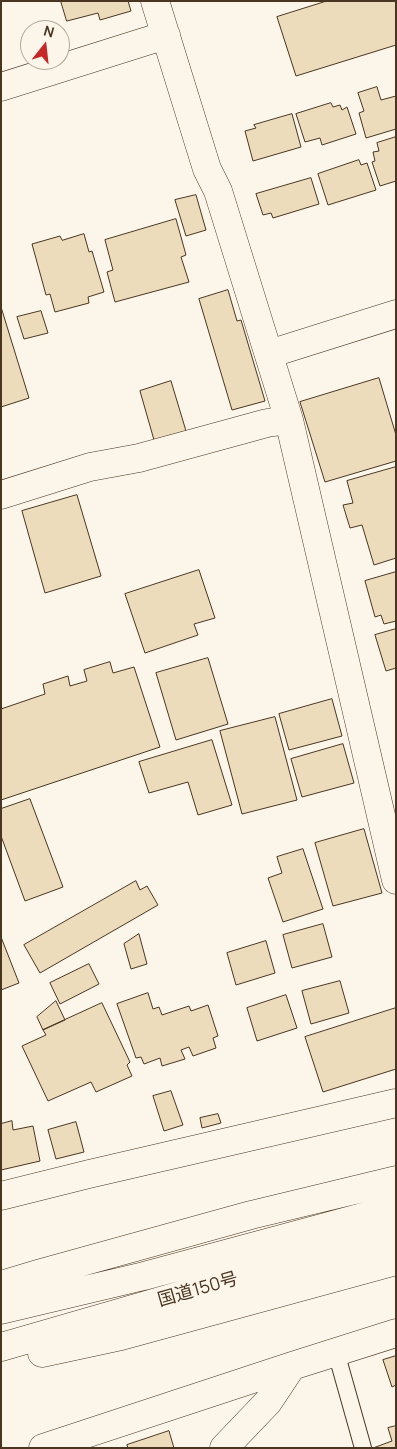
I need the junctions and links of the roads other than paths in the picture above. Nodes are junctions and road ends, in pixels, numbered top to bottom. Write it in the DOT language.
graph roads {
  1 [pos="156,1"];
  2 [pos="166,35"];
  3 [pos="1,87"];
  4 [pos="396,314"];
  5 [pos="269,354"];
  6 [pos="289,420"];
  7 [pos="1,496"];
  8 [pos="396,880"];
  9 [pos="396,1103"];
  10 [pos="396,1180"];
  11 [pos="1,1196"];
  12 [pos="396,1208"];
  13 [pos="396,1233"];
  14 [pos="396,1262"];
  15 [pos="1,1285"];
  16 [pos="1,1310"];
  17 [pos="396,1333"];
  18 [pos="1,1348"];
  19 [pos="336,1352"];
  20 [pos="1,1362"];
  21 [pos="292,1366"];
  22 [pos="43,1448"];
  23 [pos="224,1448"];
  24 [pos="363,1448"];
  1 -- 2 [label="main road"];
  2 -- 3 [label="main road"];
  2 -- 5 [label="main road"];
  4 -- 5 [label="main road"];
  5 -- 6 [label="main road"];
  6 -- 7 [label="main road"];
  6 -- 8 [label="main road"];
  9 -- 11 [label="main road"];
  10 -- 15 [label="main road"];
  12 -- 16 [label="main road, 国道150号"];
  13 -- 18 [label="main road, 国道150号"];
  14 -- 20 [label="main road, 国道150号"];
  17 -- 19 [label="main road"];
  19 -- 21 [label="main road"];
  19 -- 24 [label="lane"];
  21 -- 22 [label="main road"];
  21 -- 23 [label="main road"];
}
